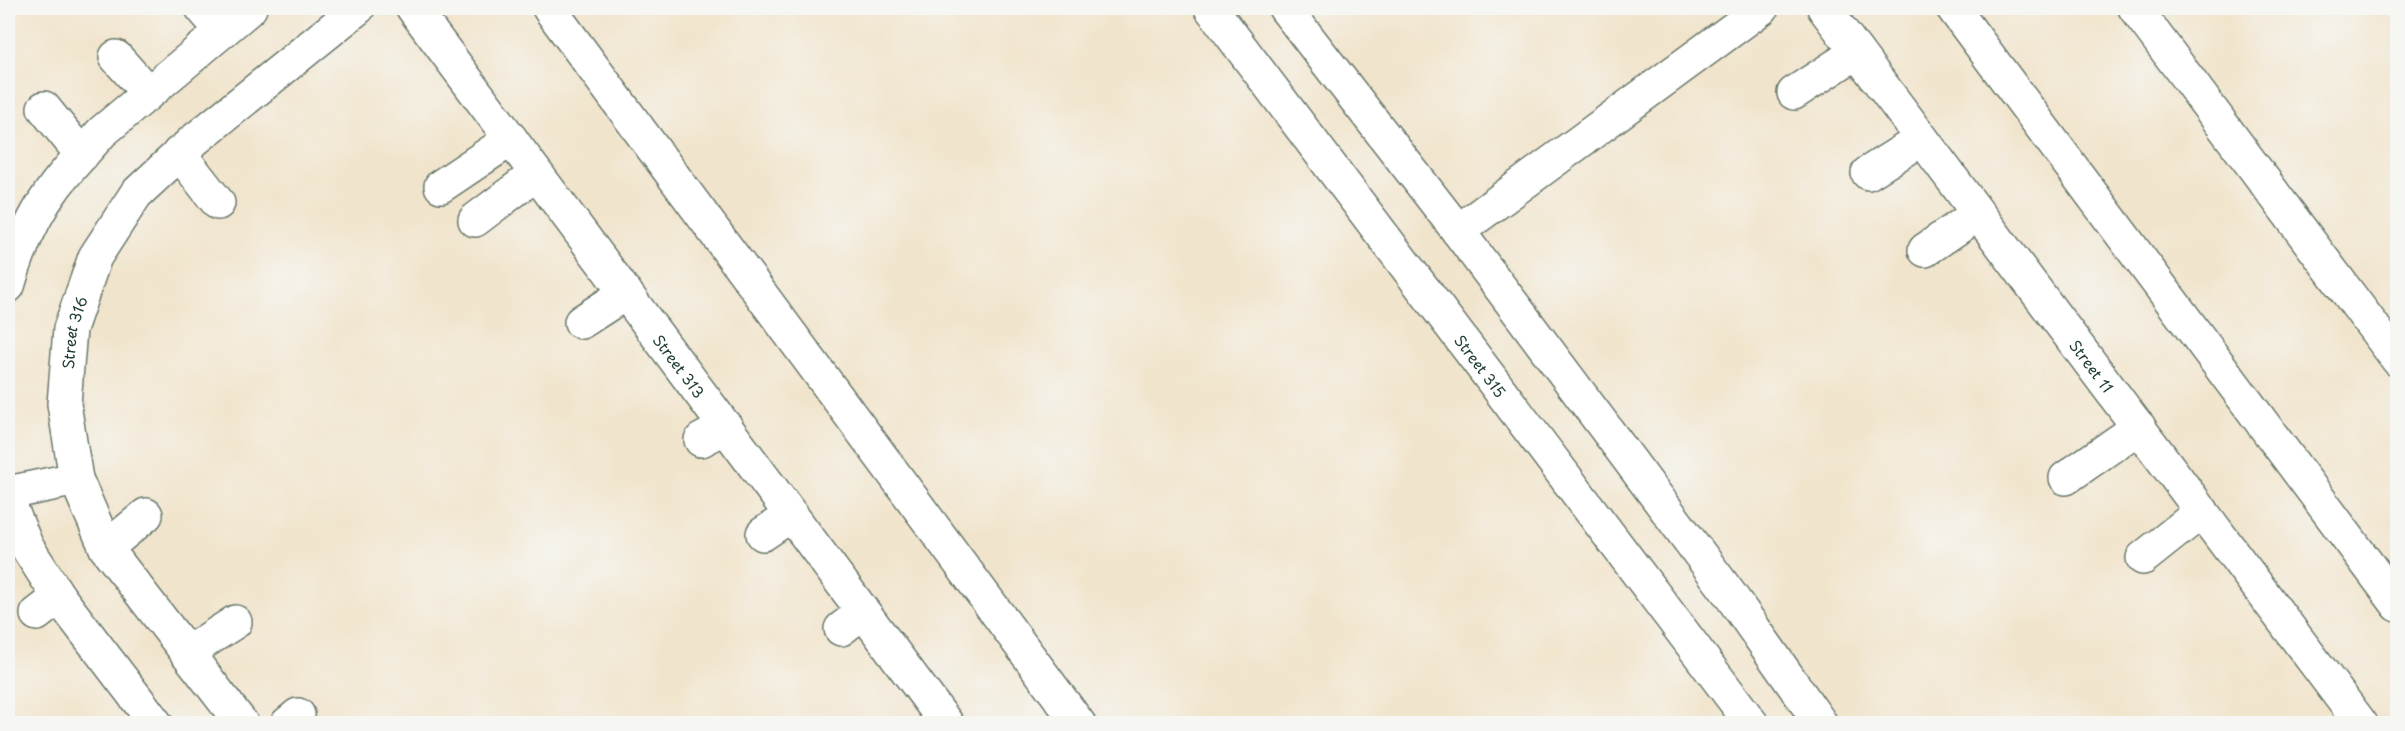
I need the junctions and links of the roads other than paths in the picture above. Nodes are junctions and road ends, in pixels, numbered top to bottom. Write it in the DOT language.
graph roads {
  1 [pos="250,8"];
  2 [pos="358,8"];
  3 [pos="413,8"];
  4 [pos="549,8"];
  5 [pos="1211,8"];
  6 [pos="1285,8"];
  7 [pos="1762,8"];
  8 [pos="1824,8"];
  9 [pos="1953,8"];
  10 [pos="2134,8"];
  11 [pos="212,19"];
  12 [pos="1857,52"];
  13 [pos="116,57"];
  14 [pos="148,93"];
  15 [pos="1794,93"];
  16 [pos="44,108"];
  17 [pos="510,139"];
  18 [pos="1922,139"];
  19 [pos="179,153"];
  20 [pos="82,155"];
  21 [pos="1868,173"];
  22 [pos="536,174"];
  23 [pos="441,186"];
  24 [pos="218,203"];
  25 [pos="1978,214"];
  26 [pos="475,220"];
  27 [pos="1458,231"];
  28 [pos="1925,250"];
  29 [pos="8,286"];
  30 [pos="626,293"];
  31 [pos="581,322"];
  32 [pos="2397,360"];
  33 [pos="2139,427"];
  34 [pos="2066,478"];
  35 [pos="76,479"];
  36 [pos="8,493"];
  37 [pos="8,501"];
  38 [pos="2202,511"];
  39 [pos="791,514"];
  40 [pos="146,515"];
  41 [pos="763,534"];
  42 [pos="106,548"];
  43 [pos="2143,558"];
  44 [pos="2397,605"];
  45 [pos="235,622"];
  46 [pos="187,654"];
  47 [pos="156,723"];
  48 [pos="242,723"];
  49 [pos="946,723"];
  50 [pos="1079,723"];
  51 [pos="1752,723"];
  52 [pos="1821,723"];
  53 [pos="2361,723"];
  1 -- 11 [label="street"];
  2 -- 19 [label="street, Street 316"];
  3 -- 17 [label="street, Street 313"];
  4 -- 50 [label="street"];
  5 -- 51 [label="street, Street 315"];
  6 -- 27 [label="street"];
  7 -- 27 [label="street"];
  8 -- 12 [label="street, Street 11"];
  9 -- 44 [label="street"];
  10 -- 32 [label="street"];
  11 -- 14 [label="street"];
  12 -- 15 [label="street"];
  12 -- 18 [label="street, Street 11"];
  13 -- 14 [label="street"];
  14 -- 20 [label="street"];
  16 -- 20 [label="street"];
  17 -- 22 [label="street, Street 313"];
  17 -- 23 [label="street"];
  18 -- 21 [label="street"];
  18 -- 25 [label="street, Street 11"];
  19 -- 24 [label="street"];
  19 -- 35 [label="street, Street 316"];
  20 -- 29 [label="street"];
  22 -- 26 [label="street"];
  22 -- 30 [label="street, Street 313"];
  25 -- 28 [label="street"];
  25 -- 33 [label="street, Street 11"];
  27 -- 52 [label="street"];
  30 -- 31 [label="street"];
  30 -- 39 [label="street, Street 313"];
  33 -- 34 [label="street"];
  33 -- 38 [label="street, Street 11"];
  35 -- 36 [label="street"];
  35 -- 42 [label="street, Street 316"];
  37 -- 47 [label="street"];
  38 -- 43 [label="street"];
  38 -- 53 [label="street, Street 11"];
  39 -- 41 [label="street"];
  39 -- 49 [label="street, Street 313"];
  40 -- 42 [label="street"];
  42 -- 46 [label="street, Street 316"];
  45 -- 46 [label="street"];
  46 -- 48 [label="street, Street 316"];
}
